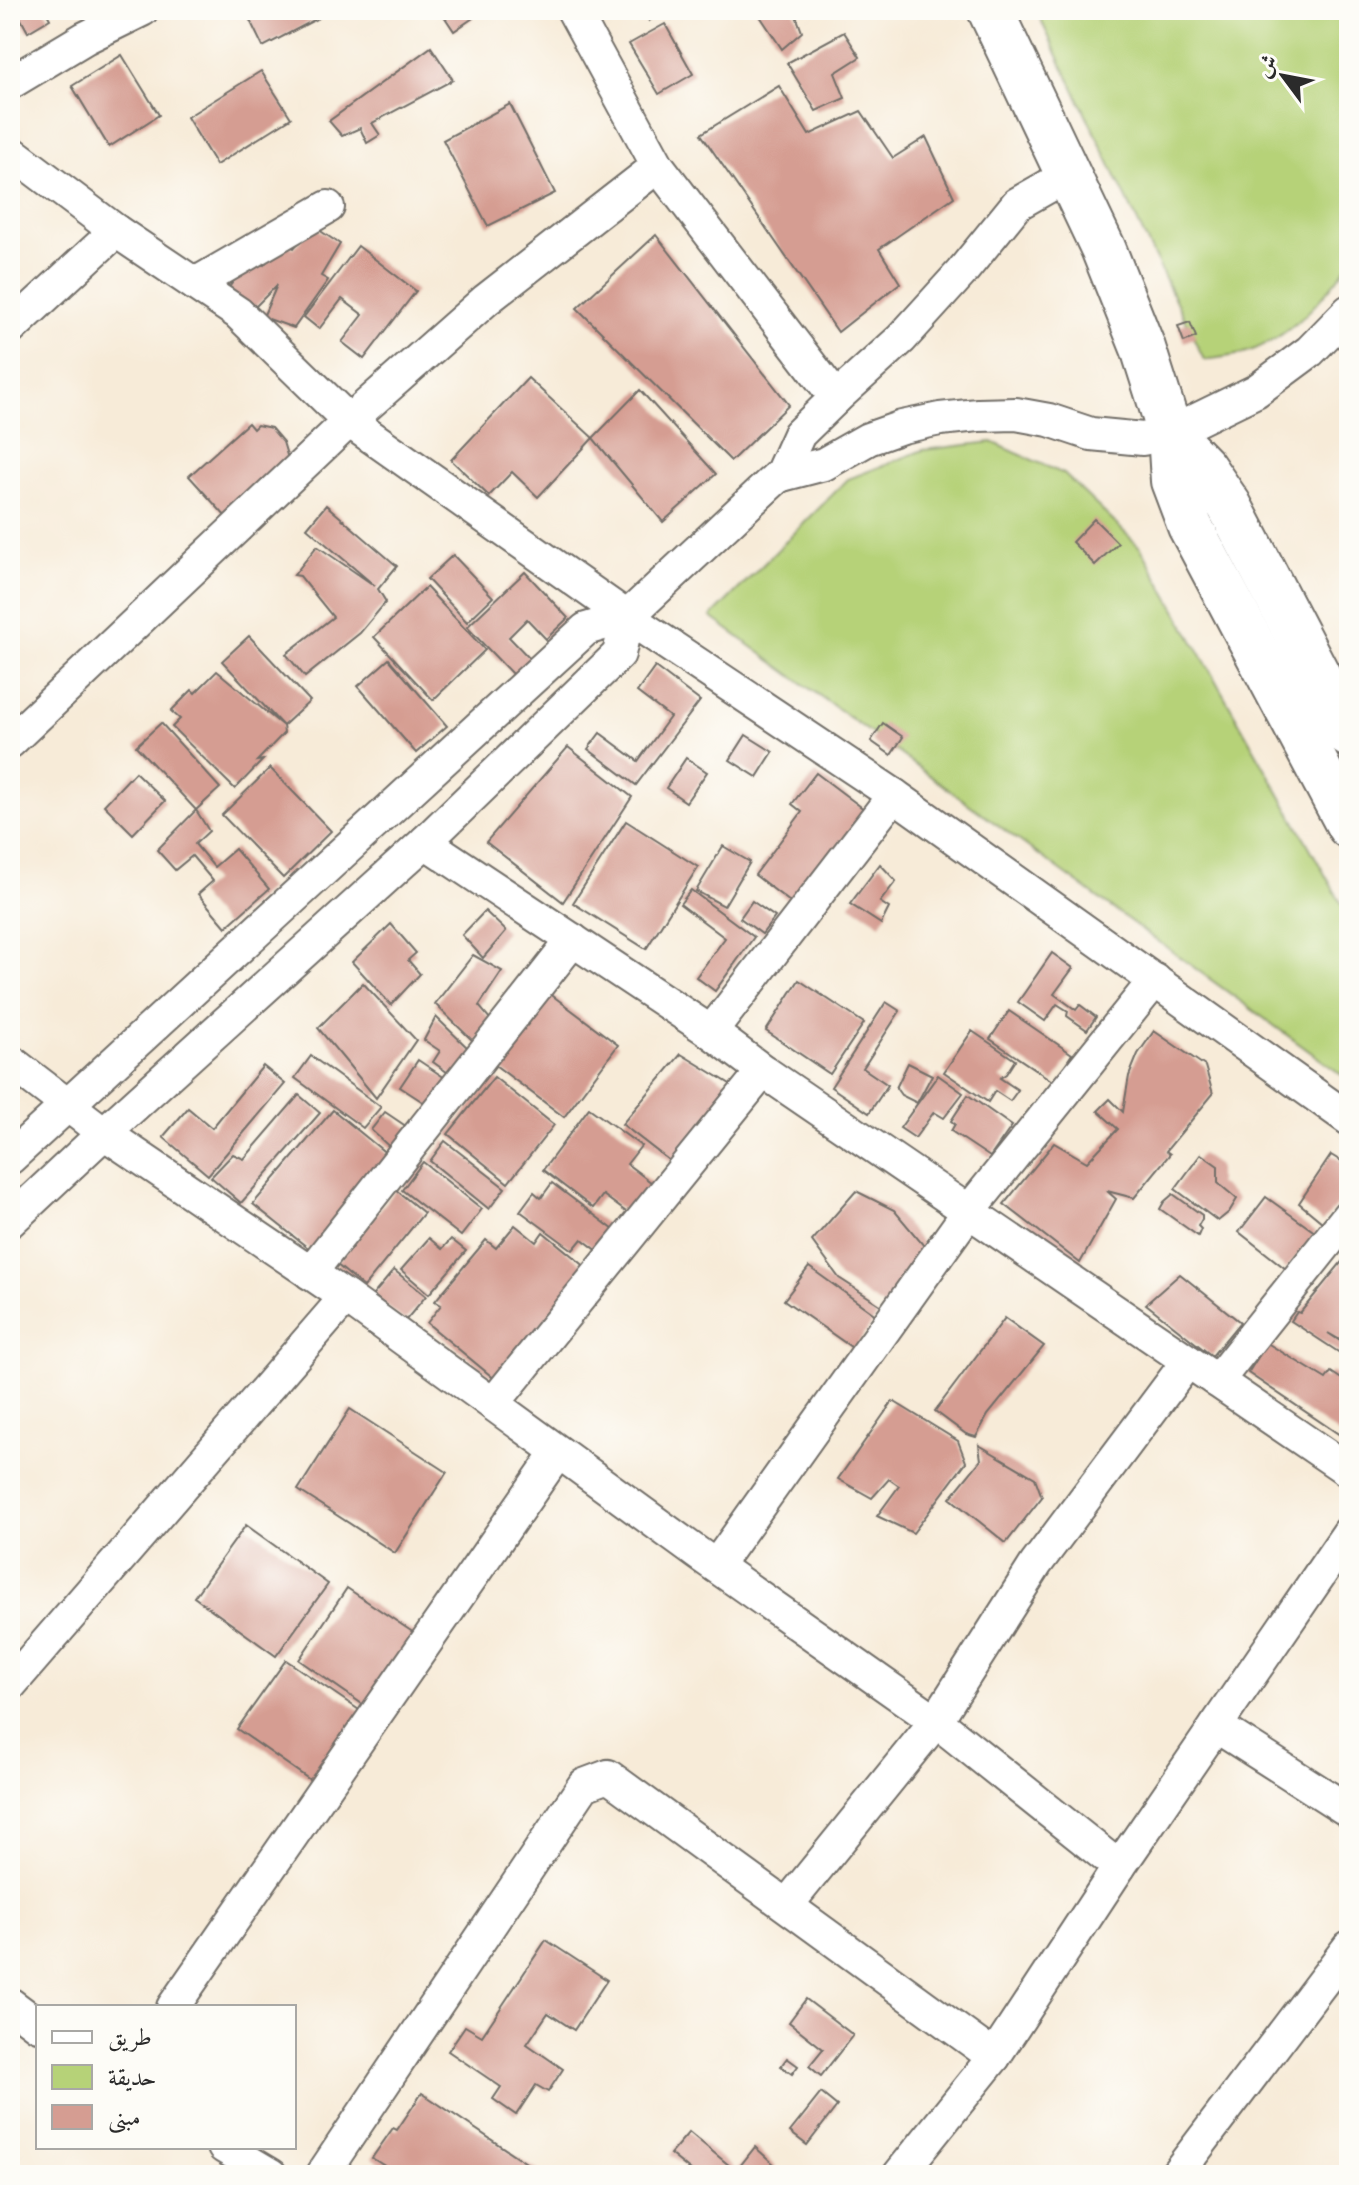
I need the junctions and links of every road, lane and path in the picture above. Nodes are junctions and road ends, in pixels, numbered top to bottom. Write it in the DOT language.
graph roads {
  1 [pos="142,10"];
  2 [pos="573,10"];
  3 [pos="990,10"];
  4 [pos="10,83"];
  5 [pos="10,151"];
  6 [pos="658,166"];
  7 [pos="1068,175"];
  8 [pos="328,207"];
  9 [pos="116,231"];
  10 [pos="195,284"];
  11 [pos="1348,314"];
  12 [pos="10,329"];
  13 [pos="836,398"];
  14 [pos="349,421"];
  15 [pos="1170,433"];
  16 [pos="780,476"];
  17 [pos="627,617"];
  18 [pos="1349,735"];
  19 [pos="10,742"];
  20 [pos="894,795"];
  21 [pos="1349,826"];
  22 [pos="425,842"];
  23 [pos="573,940"];
  24 [pos="1155,980"];
  25 [pos="711,1032"];
  26 [pos="10,1061"];
  27 [pos="763,1071"];
  28 [pos="66,1105"];
  29 [pos="1349,1119"];
  30 [pos="104,1133"];
  31 [pos="10,1158"];
  32 [pos="969,1211"];
  33 [pos="1349,1215"];
  34 [pos="10,1221"];
  35 [pos="310,1273"];
  36 [pos="346,1297"];
  37 [pos="1188,1361"];
  38 [pos="1217,1381"];
  39 [pos="493,1404"];
  40 [pos="558,1452"];
  41 [pos="1349,1471"];
  42 [pos="1349,1532"];
  43 [pos="716,1566"];
  44 [pos="10,1685"];
  45 [pos="936,1721"];
  46 [pos="1216,1726"];
  47 [pos="1349,1811"];
  48 [pos="1119,1867"];
  49 [pos="787,1905"];
  50 [pos="1349,1947"];
  51 [pos="10,2004"];
  52 [pos="174,2005"];
  53 [pos="36,2024"];
  54 [pos="994,2057"];
  55 [pos="227,2149"];
  56 [pos="271,2175"];
  57 [pos="322,2175"];
  58 [pos="899,2175"];
  59 [pos="1176,2175"];
  1 -- 4 [label="street"];
  2 -- 6 [label="street"];
  3 -- 7 [label="main road"];
  5 -- 9 [label="street"];
  6 -- 13 [label="street"];
  6 -- 14 [label="street"];
  7 -- 13 [label="street"];
  7 -- 15 [label="main road"];
  8 -- 10 [label="street"];
  9 -- 10 [label="street"];
  9 -- 12 [label="street"];
  10 -- 14 [label="street"];
  11 -- 15 [label="street"];
  13 -- 16 [label="street"];
  14 -- 17 [label="street"];
  14 -- 19 [label="street"];
  15 -- 16 [label="street"];
  15 -- 18 [label="main road"];
  15 -- 21 [label="main road"];
  16 -- 17 [label="street"];
  17 -- 20 [label="street"];
  17 -- 22 [label="street"];
  17 -- 28 [label="street"];
  20 -- 24 [label="street"];
  20 -- 25 [label="street"];
  22 -- 23 [label="street"];
  22 -- 30 [label="street"];
  23 -- 25 [label="street"];
  23 -- 35 [label="street"];
  24 -- 29 [label="street"];
  24 -- 32 [label="street"];
  25 -- 27 [label="street"];
  26 -- 28 [label="street"];
  27 -- 32 [label="street"];
  27 -- 39 [label="street"];
  28 -- 30 [label="street"];
  28 -- 31 [label="street"];
  30 -- 34 [label="street"];
  30 -- 35 [label="street"];
  32 -- 37 [label="street"];
  32 -- 43 [label="street"];
  33 -- 38 [label="street"];
  35 -- 36 [label="street"];
  36 -- 39 [label="street"];
  36 -- 44 [label="street"];
  37 -- 38 [label="street"];
  37 -- 45 [label="street"];
  38 -- 41 [label="street"];
  39 -- 40 [label="street"];
  40 -- 43 [label="street"];
  40 -- 52 [label="street"];
  42 -- 46 [label="street"];
  43 -- 45 [label="street"];
  45 -- 48 [label="street"];
  45 -- 49 [label="street"];
  46 -- 47 [label="street"];
  46 -- 48 [label="street"];
  48 -- 54 [label="street"];
  49 -- 54 [label="street"];
  49 -- 57 [label="street"];
  50 -- 59 [label="street"];
  51 -- 53 [label="street"];
  54 -- 58 [label="street"];
  55 -- 56 [label="street"];
}
